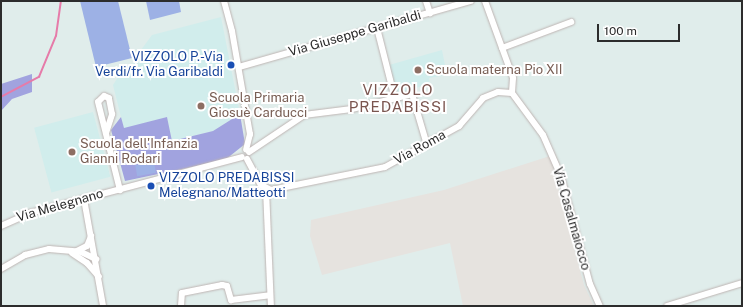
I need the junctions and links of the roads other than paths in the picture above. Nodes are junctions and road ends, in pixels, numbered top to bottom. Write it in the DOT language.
graph roads {
  1 [pos="224,1"];
  2 [pos="426,1"];
  3 [pos="471,1"];
  4 [pos="485,1"];
  5 [pos="430,13"];
  6 [pos="571,22"];
  7 [pos="376,28"];
  8 [pos="502,48"];
  9 [pos="239,67"];
  10 [pos="512,93"];
  11 [pos="395,99"];
  12 [pos="106,133"];
  13 [pos="427,146"];
  14 [pos="246,155"];
  15 [pos="266,189"];
  16 [pos="120,190"];
  17 [pos="84,199"];
  18 [pos="1,226"];
  19 [pos="91,234"];
  20 [pos="67,250"];
  21 [pos="76,251"];
  22 [pos="83,259"];
  23 [pos="96,259"];
  24 [pos="1,269"];
  25 [pos="100,280"];
  26 [pos="742,283"];
  27 [pos="270,295"];
  28 [pos="103,306"];
  29 [pos="181,306"];
  30 [pos="270,306"];
  31 [pos="600,306"];
  32 [pos="668,306"];
  1 -- 9 [label="street"];
  2 -- 5 [label="street"];
  3 -- 5 [label="street, Via Giuseppe Garibaldi"];
  4 -- 8 [label="street"];
  5 -- 7 [label="street, Via Giuseppe Garibaldi"];
  6 -- 8 [label="street"];
  7 -- 9 [label="street, Via Giuseppe Garibaldi"];
  7 -- 11 [label="street"];
  8 -- 10 [label="street"];
  9 -- 14 [label="street"];
  10 -- 13 [label="street, Via Roma"];
  10 -- 31 [label="street, Via Casalmaiocco"];
  11 -- 13 [label="street, Via Melegnano"];
  11 -- 14 [label="street, Via Melegnano"];
  12 -- 12 [label="street, Via Melegnano"];
  12 -- 16 [label="street, Via Melegnano"];
  13 -- 15 [label="street, Via Roma"];
  14 -- 15 [label="street"];
  14 -- 16 [label="street, Via Melegnano"];
  15 -- 27 [label="street"];
  16 -- 17 [label="street, Via Melegnano"];
  17 -- 18 [label="street, Via Melegnano"];
  17 -- 19 [label="street"];
  19 -- 21 [label="street"];
  19 -- 23 [label="street"];
  20 -- 21 [label="street"];
  20 -- 22 [label="street"];
  20 -- 24 [label="street"];
  21 -- 23 [label="street"];
  22 -- 23 [label="street"];
  22 -- 25 [label="street"];
  23 -- 25 [label="street"];
  25 -- 28 [label="street"];
  26 -- 32 [label="street"];
  27 -- 29 [label="street"];
  27 -- 30 [label="street"];
}
